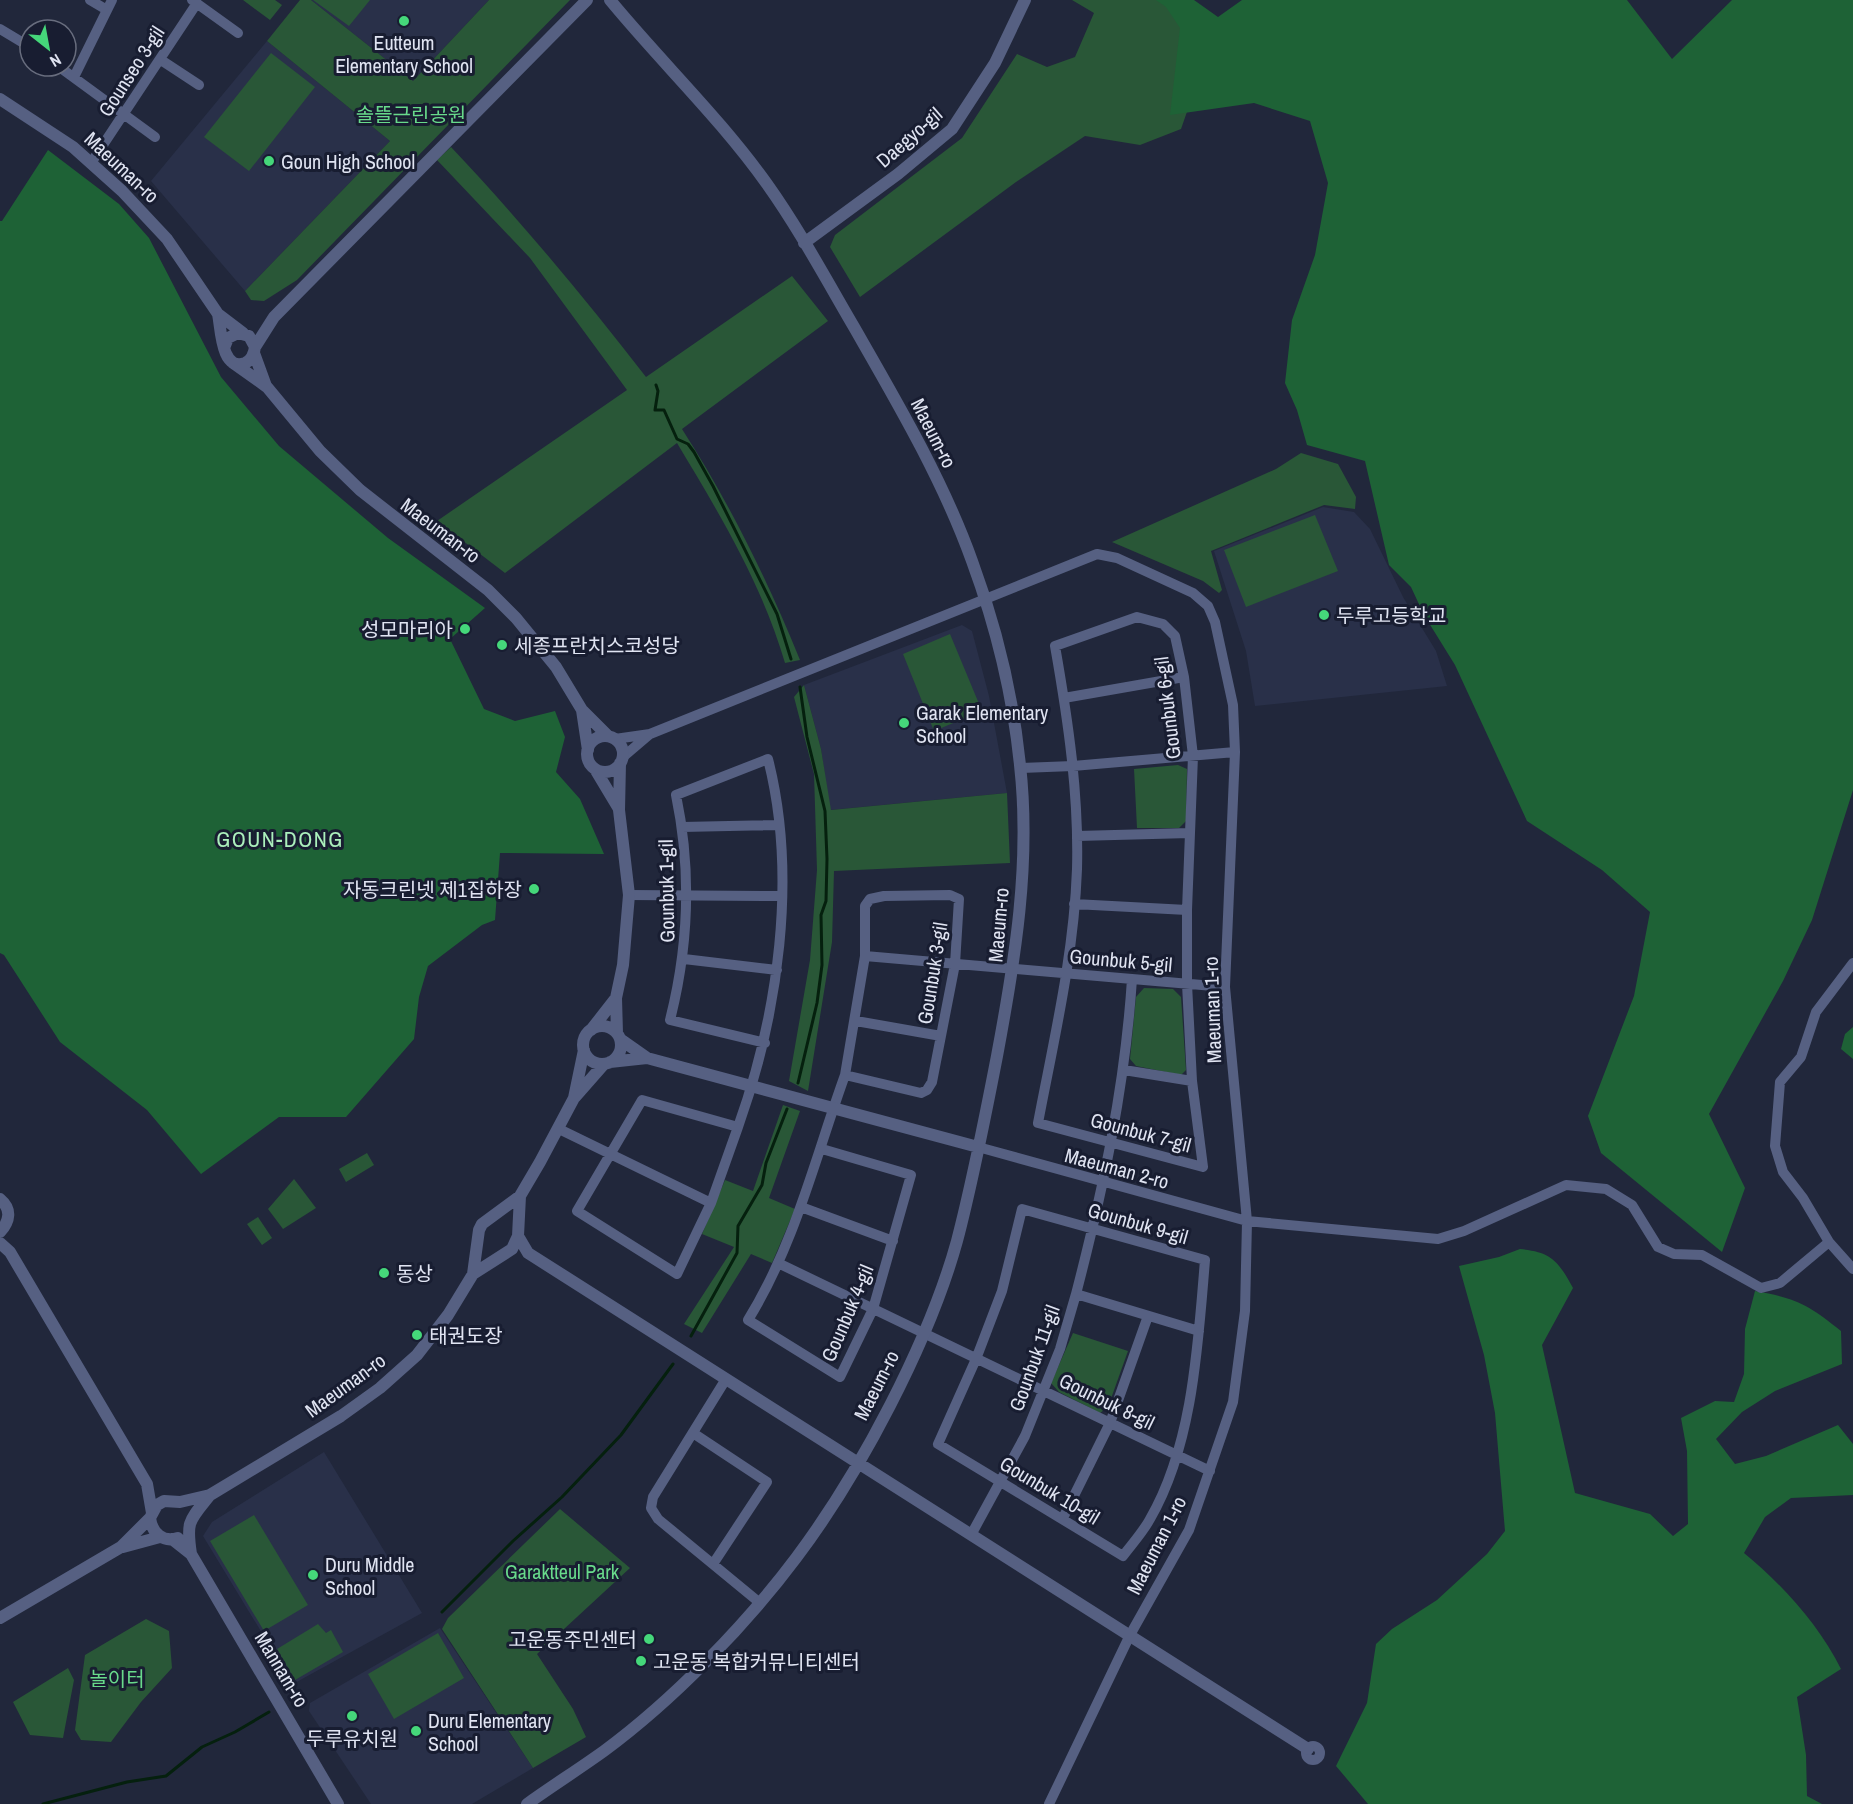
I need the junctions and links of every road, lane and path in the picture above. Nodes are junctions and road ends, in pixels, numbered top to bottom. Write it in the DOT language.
graph roads {
  1 [pos="90,0"];
  2 [pos="587,0"];
  3 [pos="610,0"];
  4 [pos="1025,0"];
  5 [pos="194,2"];
  6 [pos="110,5"];
  7 [pos="0,29"];
  8 [pos="238,33"];
  9 [pos="18,40"];
  10 [pos="161,60"];
  11 [pos="78,69"];
  12 [pos="75,78"];
  13 [pos="198,85"];
  14 [pos="0,99"];
  15 [pos="124,117"];
  16 [pos="154,137"];
  17 [pos="91,163"];
  18 [pos="804,243"];
  19 [pos="218,314"];
  20 [pos="274,317"];
  21 [pos="244,334"];
  22 [pos="224,348"];
  23 [pos="255,350"];
  24 [pos="232,362"];
  25 [pos="267,387"];
  26 [pos="985,599"];
  27 [pos="1184,677"];
  28 [pos="1064,698"];
  29 [pos="582,710"];
  30 [pos="650,734"];
  31 [pos="611,738"];
  32 [pos="588,751"];
  33 [pos="1235,752"];
  34 [pos="1193,756"];
  35 [pos="621,760"];
  36 [pos="1073,766"];
  37 [pos="595,768"];
  38 [pos="1021,768"];
  39 [pos="619,810"];
  40 [pos="779,825"];
  41 [pos="682,827"];
  42 [pos="1190,833"];
  43 [pos="1077,836"];
  44 [pos="629,895"];
  45 [pos="688,895"];
  46 [pos="780,896"];
  47 [pos="1074,904"];
  48 [pos="1187,910"];
  49 [pos="865,956"];
  50 [pos="684,959"];
  51 [pos="1853,963"];
  52 [pos="955,964"];
  53 [pos="1014,967"];
  54 [pos="777,970"];
  55 [pos="1067,974"];
  56 [pos="1132,979"];
  57 [pos="1187,984"];
  58 [pos="1225,987"];
  59 [pos="616,998"];
  60 [pos="856,1021"];
  61 [pos="590,1030"];
  62 [pos="619,1036"];
  63 [pos="940,1036"];
  64 [pos="765,1043"];
  65 [pos="584,1050"];
  66 [pos="647,1058"];
  67 [pos="607,1063"];
  68 [pos="1125,1070"];
  69 [pos="845,1075"];
  70 [pos="1192,1081"];
  71 [pos="753,1085"];
  72 [pos="574,1098"];
  73 [pos="832,1110"];
  74 [pos="738,1127"];
  75 [pos="559,1129"];
  76 [pos="1112,1142"];
  77 [pos="978,1147"];
  78 [pos="822,1149"];
  79 [pos="610,1155"];
  80 [pos="1103,1184"];
  81 [pos="520,1196"];
  82 [pos="0,1199"];
  83 [pos="711,1203"];
  84 [pos="801,1207"];
  85 [pos="495,1216"];
  86 [pos="8,1221"];
  87 [pos="1247,1221"];
  88 [pos="1093,1229"];
  89 [pos="0,1232"];
  90 [pos="517,1232"];
  91 [pos="478,1238"];
  92 [pos="893,1242"];
  93 [pos="1829,1242"];
  94 [pos="0,1243"];
  95 [pos="10,1252"];
  96 [pos="528,1253"];
  97 [pos="503,1254"];
  98 [pos="778,1263"];
  99 [pos="1853,1269"];
  100 [pos="473,1274"];
  101 [pos="1076,1294"];
  102 [pos="873,1309"];
  103 [pos="1148,1316"];
  104 [pos="1199,1330"];
  105 [pos="924,1333"];
  106 [pos="976,1359"];
  107 [pos="726,1379"];
  108 [pos="1043,1390"];
  109 [pos="1110,1423"];
  110 [pos="693,1433"];
  111 [pos="1176,1455"];
  112 [pos="857,1462"];
  113 [pos="1210,1471"];
  114 [pos="1000,1480"];
  115 [pos="147,1484"];
  116 [pos="210,1495"];
  117 [pos="176,1501"];
  118 [pos="151,1516"];
  119 [pos="1063,1518"];
  120 [pos="189,1525"];
  121 [pos="971,1535"];
  122 [pos="166,1538"];
  123 [pos="121,1547"];
  124 [pos="191,1554"];
  125 [pos="713,1564"];
  126 [pos="760,1603"];
  127 [pos="0,1618"];
  128 [pos="1130,1635"];
  129 [pos="1308,1749"];
  130 [pos="338,1804"];
  131 [pos="527,1804"];
  132 [pos="1049,1804"];
  1 -- 6 [label="street"];
  2 -- 20 [label="street"];
  3 -- 18 [label="street, Maeum-ro"];
  4 -- 18 [label="street, Daegyo-gil"];
  5 -- 8 [label="street"];
  5 -- 10 [label="street, Gounseo 3-gil"];
  6 -- 11 [label="street"];
  7 -- 9 [label="street"];
  10 -- 13 [label="street"];
  10 -- 15 [label="street, Gounseo 3-gil"];
  12 -- 15 [label="street"];
  14 -- 17 [label="street, Maeuman-ro"];
  15 -- 16 [label="street"];
  15 -- 17 [label="street, Gounseo 3-gil"];
  17 -- 19 [label="street, Maeuman-ro"];
  18 -- 26 [label="street, Maeum-ro"];
  19 -- 21 [label="street"];
  19 -- 22 [label="street"];
  20 -- 21 [label="street"];
  20 -- 23 [label="street"];
  21 -- 22 [label="street"];
  21 -- 23 [label="street"];
  22 -- 24 [label="street"];
  23 -- 24 [label="street"];
  23 -- 25 [label="street"];
  24 -- 25 [label="street"];
  25 -- 29 [label="street, Maeuman-ro"];
  26 -- 30 [label="street, Maeuman 1-ro"];
  26 -- 33 [label="street, Maeuman 1-ro"];
  26 -- 38 [label="street, Maeum-ro"];
  27 -- 28 [label="street"];
  27 -- 28 [label="street, Gounbuk 6-gil"];
  27 -- 34 [label="street, Gounbuk 6-gil"];
  28 -- 36 [label="street, Gounbuk 6-gil"];
  29 -- 31 [label="street"];
  29 -- 32 [label="street"];
  30 -- 31 [label="street"];
  30 -- 35 [label="street"];
  31 -- 32 [label="street"];
  31 -- 35 [label="street"];
  32 -- 37 [label="street"];
  33 -- 34 [label="street"];
  33 -- 58 [label="street, Maeuman 1-ro"];
  34 -- 36 [label="street"];
  34 -- 42 [label="street, Gounbuk 6-gil"];
  35 -- 37 [label="street"];
  35 -- 39 [label="street"];
  36 -- 38 [label="street"];
  36 -- 43 [label="street, Gounbuk 6-gil"];
  37 -- 39 [label="street"];
  38 -- 53 [label="street, Maeum-ro"];
  39 -- 44 [label="street"];
  40 -- 41 [label="street"];
  40 -- 41 [label="street, Gounbuk 1-gil"];
  40 -- 46 [label="street, Gounbuk 1-gil"];
  41 -- 45 [label="street, Gounbuk 1-gil"];
  42 -- 43 [label="street"];
  42 -- 48 [label="street, Gounbuk 6-gil"];
  43 -- 47 [label="street, Gounbuk 6-gil"];
  44 -- 45 [label="street"];
  44 -- 59 [label="street"];
  45 -- 46 [label="street"];
  45 -- 50 [label="street, Gounbuk 1-gil"];
  46 -- 54 [label="street, Gounbuk 1-gil"];
  47 -- 48 [label="street"];
  47 -- 55 [label="street, Gounbuk 6-gil"];
  48 -- 57 [label="street, Gounbuk 6-gil"];
  49 -- 52 [label="street, Gounbuk 5-gil"];
  49 -- 52 [label="street, Gounbuk 3-gil"];
  49 -- 60 [label="street, Gounbuk 3-gil"];
  50 -- 54 [label="street"];
  50 -- 64 [label="street, Gounbuk 1-gil"];
  51 -- 93 [label="street"];
  52 -- 53 [label="street, Gounbuk 5-gil"];
  52 -- 63 [label="street, Gounbuk 3-gil"];
  53 -- 55 [label="street, Gounbuk 5-gil"];
  53 -- 77 [label="street, Maeum-ro"];
  54 -- 64 [label="street, Gounbuk 1-gil"];
  55 -- 56 [label="street, Gounbuk 5-gil"];
  55 -- 76 [label="street, Gounbuk 7-gil"];
  56 -- 57 [label="street, Gounbuk 5-gil"];
  56 -- 68 [label="street"];
  57 -- 58 [label="street, Gounbuk 5-gil"];
  57 -- 70 [label="street, Gounbuk 7-gil"];
  58 -- 87 [label="street, Maeuman 1-ro"];
  59 -- 61 [label="street"];
  59 -- 62 [label="street"];
  60 -- 63 [label="street"];
  60 -- 69 [label="street, Gounbuk 3-gil"];
  61 -- 62 [label="street"];
  61 -- 65 [label="street"];
  62 -- 66 [label="street"];
  62 -- 67 [label="street"];
  63 -- 69 [label="street, Gounbuk 3-gil"];
  64 -- 71 [label="street, Gounbuk 1-gil"];
  65 -- 67 [label="street"];
  65 -- 72 [label="street"];
  66 -- 67 [label="street"];
  66 -- 71 [label="street"];
  67 -- 72 [label="street"];
  68 -- 70 [label="street"];
  68 -- 76 [label="street"];
  69 -- 73 [label="street, Gounbuk 4-gil"];
  70 -- 76 [label="street, Gounbuk 7-gil"];
  71 -- 73 [label="street"];
  71 -- 74 [label="street, Gounbuk 1-gil"];
  72 -- 75 [label="street"];
  73 -- 77 [label="street"];
  73 -- 78 [label="street, Gounbuk 4-gil"];
  74 -- 79 [label="street"];
  74 -- 83 [label="street, Gounbuk 1-gil"];
  75 -- 79 [label="street"];
  75 -- 81 [label="street"];
  76 -- 80 [label="street"];
  77 -- 80 [label="street, Maeuman 2-ro"];
  77 -- 105 [label="street, Maeum-ro"];
  78 -- 84 [label="street, Gounbuk 4-gil"];
  78 -- 92 [label="street, Gounbuk 4-gil"];
  79 -- 83 [label="street"];
  79 -- 83 [label="street, Gounbuk 1-gil"];
  80 -- 87 [label="street, Maeuman 2-ro"];
  80 -- 88 [label="street"];
  81 -- 85 [label="street"];
  81 -- 90 [label="street"];
  82 -- 86 [label="street"];
  84 -- 92 [label="street"];
  84 -- 98 [label="street, Gounbuk 4-gil"];
  85 -- 90 [label="street"];
  85 -- 91 [label="street"];
  86 -- 89 [label="street"];
  86 -- 95 [label="street"];
  87 -- 93 [label="street, Maeuman 2-ro"];
  87 -- 113 [label="street, Maeuman 1-ro"];
  88 -- 101 [label="street"];
  88 -- 104 [label="street, Gounbuk 9-gil"];
  88 -- 106 [label="street, Gounbuk 9-gil"];
  90 -- 96 [label="street"];
  90 -- 97 [label="street"];
  91 -- 97 [label="street"];
  91 -- 100 [label="street"];
  92 -- 102 [label="street, Gounbuk 4-gil"];
  93 -- 99 [label="street"];
  94 -- 95 [label="street"];
  95 -- 115 [label="street"];
  96 -- 97 [label="street"];
  96 -- 107 [label="street"];
  97 -- 100 [label="street"];
  98 -- 102 [label="street, Gounbuk 8-gil"];
  98 -- 102 [label="street, Gounbuk 4-gil"];
  100 -- 116 [label="street, Maeuman-ro"];
  101 -- 103 [label="street, Gounbuk 11-gil"];
  101 -- 108 [label="street, Gounbuk 11-gil"];
  102 -- 105 [label="street, Gounbuk 8-gil"];
  103 -- 104 [label="street, Gounbuk 11-gil"];
  103 -- 109 [label="street"];
  104 -- 111 [label="street, Gounbuk 9-gil"];
  105 -- 106 [label="street, Gounbuk 8-gil"];
  105 -- 112 [label="street, Maeum-ro"];
  106 -- 108 [label="street, Gounbuk 8-gil"];
  106 -- 114 [label="street, Gounbuk 10-gil"];
  107 -- 110 [label="street"];
  107 -- 112 [label="street"];
  108 -- 109 [label="street, Gounbuk 8-gil"];
  108 -- 114 [label="street, Gounbuk 11-gil"];
  109 -- 111 [label="street, Gounbuk 8-gil"];
  109 -- 119 [label="street"];
  110 -- 125 [label="street"];
  110 -- 125 [label="street"];
  111 -- 113 [label="street, Gounbuk 8-gil"];
  111 -- 119 [label="street, Gounbuk 10-gil"];
  112 -- 121 [label="street"];
  112 -- 126 [label="street, Maeum-ro"];
  113 -- 128 [label="street, Maeuman 1-ro"];
  114 -- 119 [label="street, Gounbuk 10-gil"];
  114 -- 121 [label="street, Gounbuk 11-gil"];
  115 -- 117 [label="street"];
  115 -- 118 [label="street"];
  116 -- 117 [label="street"];
  116 -- 120 [label="street"];
  117 -- 118 [label="street"];
  117 -- 120 [label="street"];
  118 -- 122 [label="street"];
  118 -- 123 [label="street"];
  120 -- 122 [label="street"];
  120 -- 124 [label="street"];
  121 -- 128 [label="street"];
  122 -- 123 [label="street"];
  122 -- 124 [label="street"];
  123 -- 127 [label="street"];
  124 -- 130 [label="street, Mannam-ro"];
  125 -- 126 [label="street"];
  126 -- 131 [label="street, Maeum-ro"];
  128 -- 129 [label="street"];
  128 -- 132 [label="street, Maeuman 1-ro"];
}
